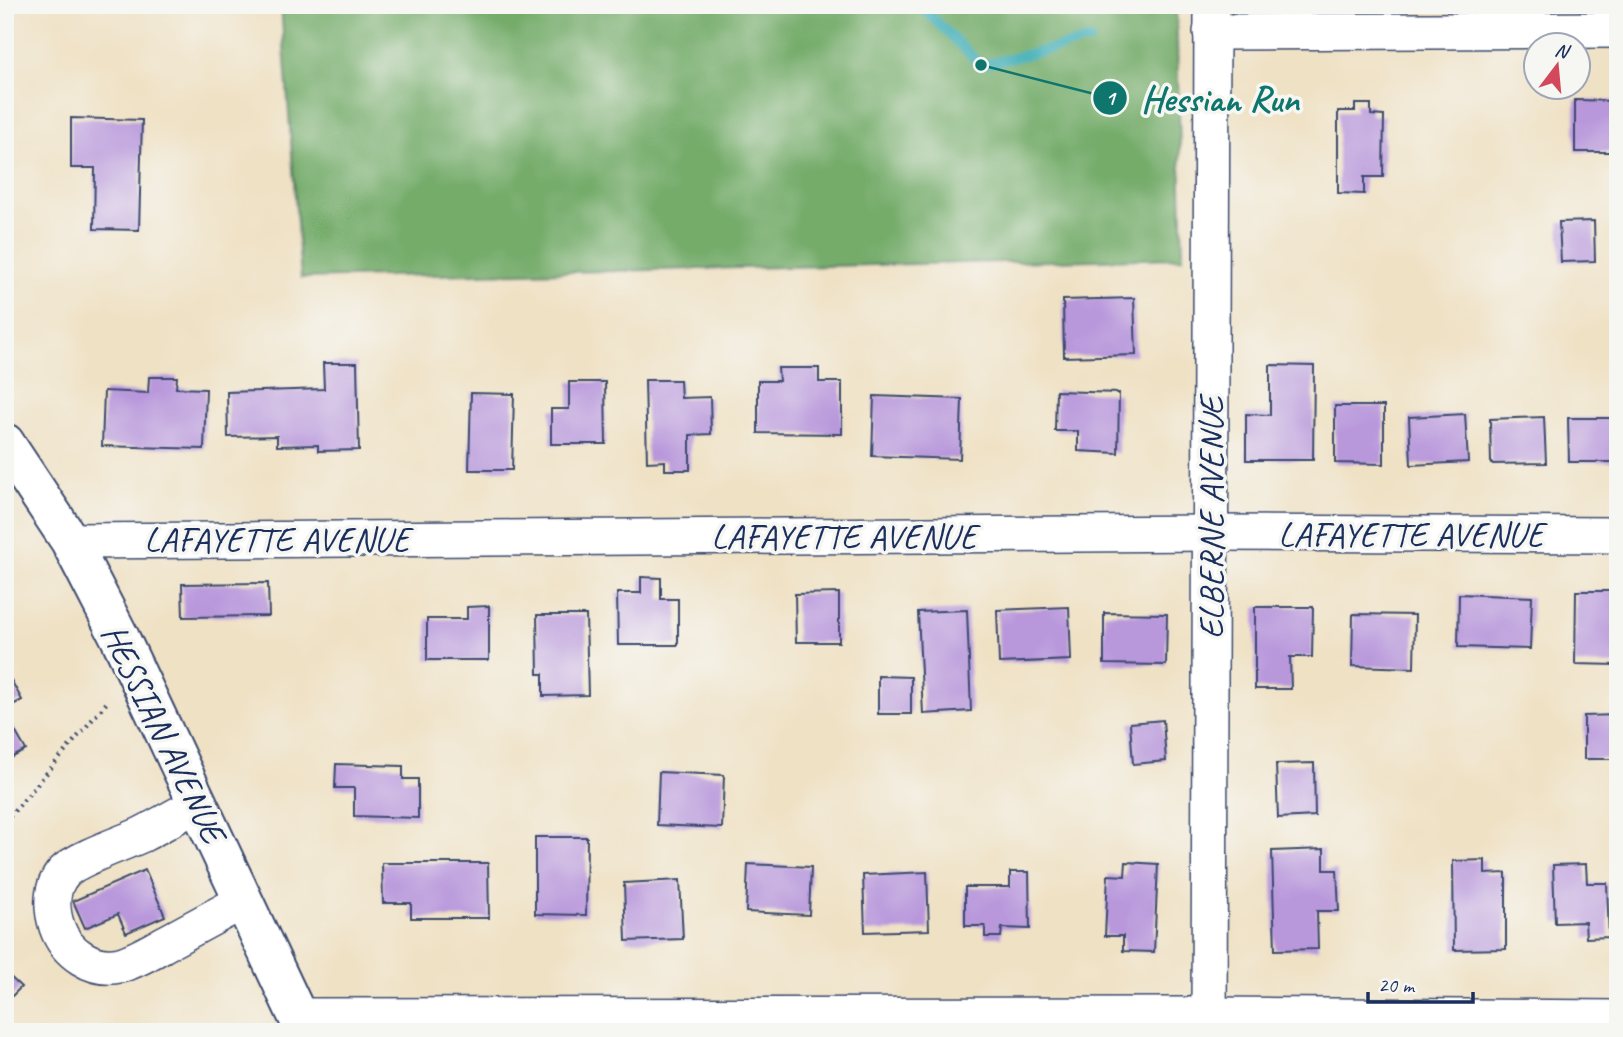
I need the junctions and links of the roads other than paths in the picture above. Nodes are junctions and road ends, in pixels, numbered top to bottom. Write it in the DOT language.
graph roads {
  1 [pos="1212,19"];
  2 [pos="1618,30"];
  3 [pos="5,443"];
  4 [pos="1211,533"];
  5 [pos="1618,535"];
  6 [pos="70,541"];
  7 [pos="198,804"];
  8 [pos="244,901"];
  9 [pos="1618,1018"];
  10 [pos="1209,1023"];
  11 [pos="302,1024"];
  1 -- 2 [label="street"];
  1 -- 4 [label="street, ELBERNE AVENUE"];
  3 -- 6 [label="main road, HESSIAN AVENUE"];
  4 -- 5 [label="street, LAFAYETTE AVENUE"];
  4 -- 6 [label="street, LAFAYETTE AVENUE"];
  4 -- 10 [label="street, ELBERNE AVENUE"];
  6 -- 7 [label="main road, HESSIAN AVENUE"];
  7 -- 8 [label="main road, HESSIAN AVENUE"];
  7 -- 8 [label="street"];
  8 -- 11 [label="main road, HESSIAN AVENUE"];
  9 -- 10 [label="street"];
  10 -- 11 [label="street"];
}
